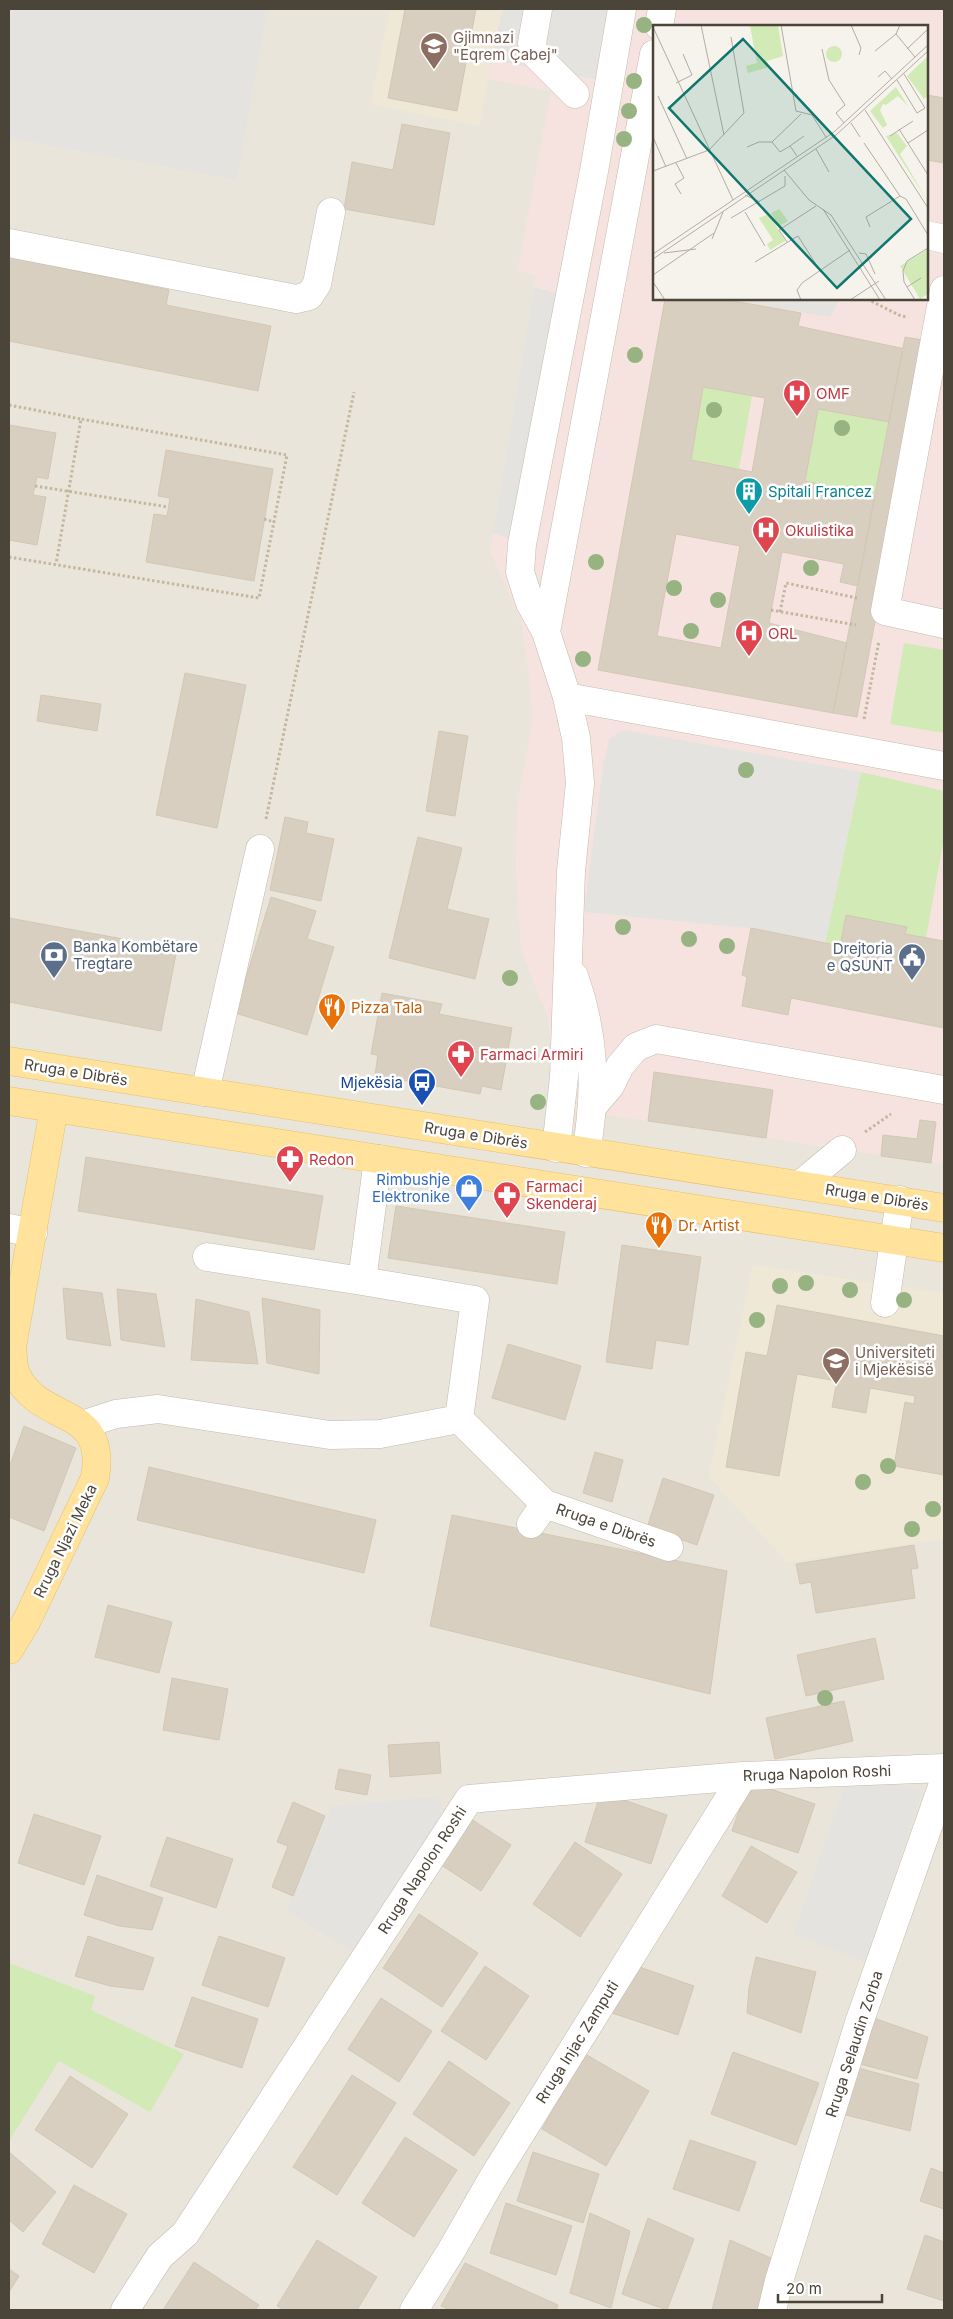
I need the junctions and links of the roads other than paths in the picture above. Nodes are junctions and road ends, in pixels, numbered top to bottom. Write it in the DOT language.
graph roads {
  1 [pos="538,9"];
  2 [pos="622,9"];
  3 [pos="662,9"];
  4 [pos="659,25"];
  5 [pos="653,66"];
  6 [pos="575,94"];
  7 [pos="594,171"];
  8 [pos="643,182"];
  9 [pos="331,212"];
  10 [pos="928,235"];
  11 [pos="944,239"];
  12 [pos="9,243"];
  13 [pos="944,290"];
  14 [pos="944,624"];
  15 [pos="546,632"];
  16 [pos="567,697"];
  17 [pos="944,766"];
  18 [pos="260,849"];
  19 [pos="568,960"];
  20 [pos="9,1061"];
  21 [pos="205,1092"];
  22 [pos="940,1094"];
  23 [pos="9,1101"];
  24 [pos="593,1106"];
  25 [pos="54,1108"];
  26 [pos="556,1148"];
  27 [pos="842,1150"];
  28 [pos="586,1152"];
  29 [pos="378,1159"];
  30 [pos="801,1184"];
  31 [pos="900,1200"];
  32 [pos="944,1208"];
  33 [pos="21,1230"];
  34 [pos="894,1240"];
  35 [pos="944,1248"];
  36 [pos="207,1257"];
  37 [pos="362,1282"];
  38 [pos="885,1303"];
  39 [pos="458,1418"];
  40 [pos="82,1425"];
  41 [pos="669,1547"];
  42 [pos="9,1650"];
  43 [pos="944,1768"];
  44 [pos="743,1776"];
  45 [pos="944,1782"];
  46 [pos="125,2310"];
  47 [pos="414,2310"];
  48 [pos="772,2310"];
  1 -- 6 [label="street"];
  2 -- 7 [label="street"];
  3 -- 4 [label="street"];
  5 -- 8 [label="street"];
  7 -- 8 [label="street"];
  7 -- 15 [label="street"];
  8 -- 15 [label="street"];
  9 -- 12 [label="street"];
  10 -- 11 [label="street"];
  13 -- 14 [label="street"];
  15 -- 16 [label="street"];
  16 -- 17 [label="street"];
  16 -- 19 [label="street"];
  18 -- 21 [label="street"];
  19 -- 24 [label="street"];
  19 -- 26 [label="street"];
  20 -- 21 [label="main road, Rruga e Dibrës"];
  21 -- 26 [label="main road, Rruga e Dibrës"];
  22 -- 24 [label="street"];
  23 -- 25 [label="main road"];
  24 -- 28 [label="street"];
  25 -- 29 [label="main road"];
  25 -- 33 [label="main road, Rruga Njazi Meka"];
  26 -- 28 [label="main road, Rruga e Dibrës"];
  27 -- 30 [label="street"];
  28 -- 30 [label="main road, Rruga e Dibrës"];
  29 -- 34 [label="main road"];
  29 -- 37 [label="street"];
  30 -- 31 [label="main road, Rruga e Dibrës"];
  31 -- 32 [label="main road, Rruga e Dibrës"];
  31 -- 34 [label="street"];
  33 -- 40 [label="main road, Rruga Njazi Meka"];
  34 -- 35 [label="main road"];
  34 -- 38 [label="street"];
  36 -- 37 [label="street"];
  37 -- 39 [label="street"];
  39 -- 40 [label="street"];
  39 -- 41 [label="street, Rruga e Dibrës"];
  40 -- 42 [label="main road, Rruga Njazi Meka"];
  43 -- 44 [label="street, Rruga Napolon Roshi"];
  44 -- 46 [label="street, Rruga Napolon Roshi"];
  44 -- 47 [label="street, Rruga Injac Zamputi"];
  45 -- 48 [label="street, Rruga Selaudin Zorba"];
}
